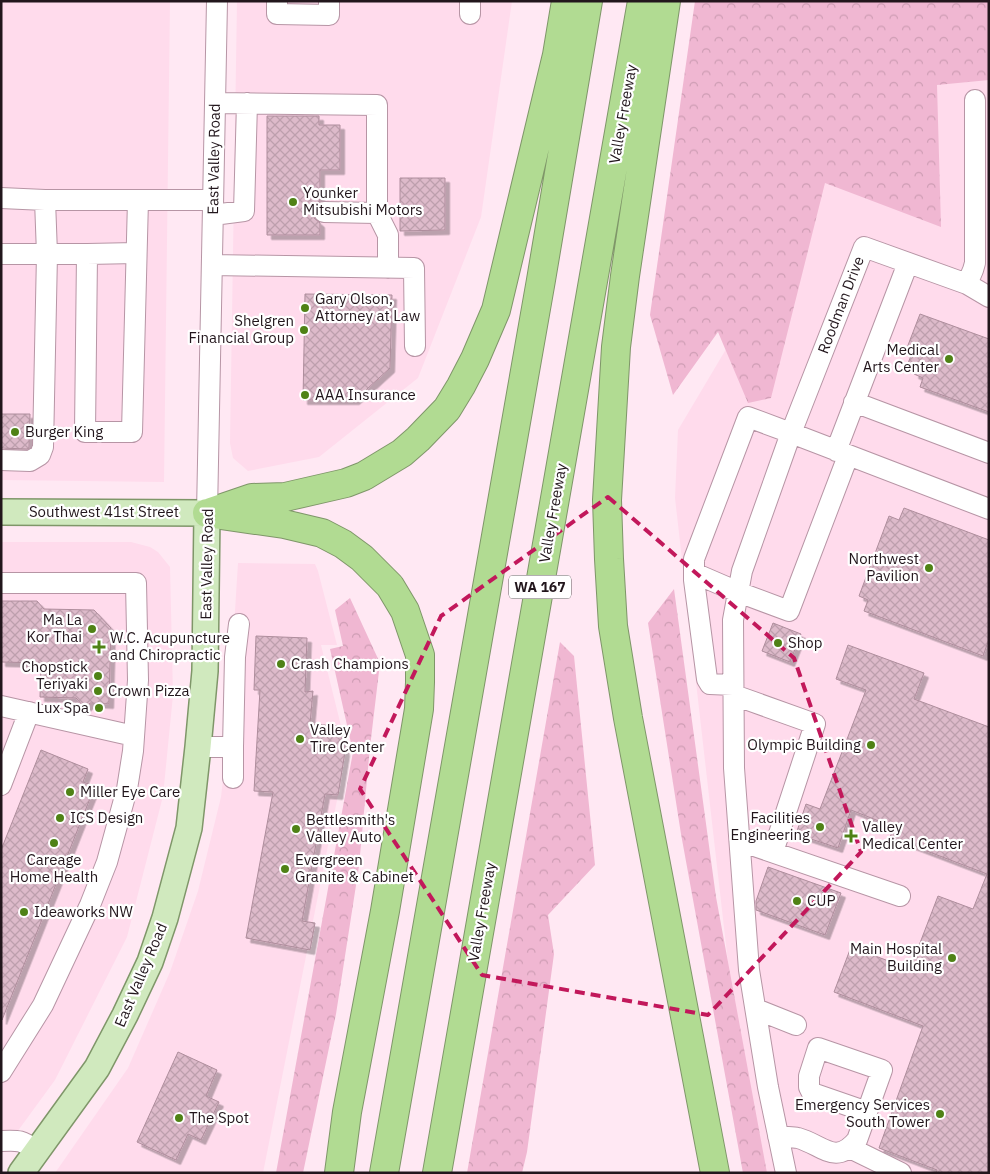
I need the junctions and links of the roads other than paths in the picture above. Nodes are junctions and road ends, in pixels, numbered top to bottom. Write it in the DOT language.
graph roads {
  1 [pos="216,1"];
  2 [pos="277,1"];
  3 [pos="329,1"];
  4 [pos="566,1"];
  5 [pos="588,1"];
  6 [pos="626,1"];
  7 [pos="642,1"];
  8 [pos="666,1"];
  9 [pos="975,100"];
  10 [pos="215,103"];
  11 [pos="247,103"];
  12 [pos="1,198"];
  13 [pos="45,200"];
  14 [pos="138,200"];
  15 [pos="213,207"];
  16 [pos="324,212"];
  17 [pos="377,213"];
  18 [pos="136,253"];
  19 [pos="1,254"];
  20 [pos="47,254"];
  21 [pos="87,254"];
  22 [pos="908,263"];
  23 [pos="212,266"];
  24 [pos="388,268"];
  25 [pos="967,284"];
  26 [pos="989,297"];
  27 [pos="415,346"];
  28 [pos="854,402"];
  29 [pos="791,433"];
  30 [pos="842,453"];
  31 [pos="989,453"];
  32 [pos="1,460"];
  33 [pos="989,510"];
  34 [pos="1,512"];
  35 [pos="208,513"];
  36 [pos="694,572"];
  37 [pos="1,582"];
  38 [pos="738,592"];
  39 [pos="239,624"];
  40 [pos="236,649"];
  41 [pos="205,650"];
  42 [pos="733,690"];
  43 [pos="203,696"];
  44 [pos="233,696"];
  45 [pos="1,706"];
  46 [pos="29,712"];
  47 [pos="134,736"];
  48 [pos="198,747"];
  49 [pos="233,747"];
  50 [pos="234,778"];
  51 [pos="1,785"];
  52 [pos="740,841"];
  53 [pos="773,852"];
  54 [pos="900,896"];
  55 [pos="756,1009"];
  56 [pos="796,1025"];
  57 [pos="1,1072"];
  58 [pos="867,1112"];
  59 [pos="778,1136"];
  60 [pos="1,1142"];
  61 [pos="850,1148"];
  62 [pos="37,1151"];
  63 [pos="21,1173"];
  64 [pos="339,1173"];
  65 [pos="384,1173"];
  66 [pos="422,1173"];
  67 [pos="437,1173"];
  68 [pos="714,1173"];
  69 [pos="786,1173"];
  70 [pos="901,1173"];
  1 -- 10 [label="street, East Valley Road"];
  2 -- 3 [label="street"];
  4 -- 35 [label="highway"];
  5 -- 65 [label="highway, WA 167"];
  6 -- 66 [label="highway"];
  7 -- 67 [label="highway, Valley Freeway / WA 167"];
  8 -- 68 [label="highway"];
  9 -- 25 [label="street"];
  10 -- 11 [label="street"];
  10 -- 15 [label="street, East Valley Road"];
  11 -- 15 [label="street"];
  11 -- 17 [label="street"];
  12 -- 13 [label="street"];
  13 -- 14 [label="street"];
  13 -- 20 [label="street"];
  14 -- 15 [label="street"];
  14 -- 18 [label="street"];
  15 -- 23 [label="street, East Valley Road"];
  16 -- 17 [label="street"];
  17 -- 24 [label="street"];
  18 -- 21 [label="street"];
  18 -- 21 [label="street"];
  19 -- 20 [label="street"];
  20 -- 21 [label="street"];
  20 -- 32 [label="street"];
  22 -- 25 [label="street, Roodman Drive"];
  22 -- 28 [label="street"];
  22 -- 29 [label="street, Roodman Drive"];
  23 -- 24 [label="street"];
  23 -- 35 [label="street, East Valley Road"];
  24 -- 27 [label="street"];
  25 -- 26 [label="street, Roodman Drive"];
  28 -- 30 [label="street"];
  28 -- 31 [label="street"];
  29 -- 30 [label="street"];
  29 -- 36 [label="street"];
  29 -- 38 [label="street"];
  30 -- 33 [label="street"];
  30 -- 38 [label="street"];
  34 -- 35 [label="main road, Southwest 41st Street"];
  35 -- 41 [label="main road, East Valley Road"];
  35 -- 64 [label="highway"];
  36 -- 38 [label="street"];
  36 -- 42 [label="street"];
  37 -- 47 [label="street"];
  38 -- 42 [label="street"];
  39 -- 40 [label="street"];
  40 -- 41 [label="street"];
  40 -- 44 [label="street"];
  41 -- 43 [label="main road, East Valley Road"];
  42 -- 52 [label="street"];
  42 -- 53 [label="street"];
  43 -- 44 [label="street"];
  43 -- 48 [label="main road, East Valley Road"];
  44 -- 49 [label="street"];
  45 -- 46 [label="street"];
  46 -- 47 [label="street"];
  46 -- 51 [label="street"];
  47 -- 57 [label="street"];
  48 -- 49 [label="street"];
  48 -- 62 [label="main road, East Valley Road"];
  49 -- 50 [label="street"];
  52 -- 53 [label="street"];
  52 -- 55 [label="street"];
  53 -- 54 [label="street"];
  55 -- 56 [label="street"];
  55 -- 59 [label="street"];
  58 -- 61 [label="street"];
  59 -- 61 [label="street"];
  59 -- 69 [label="street"];
  60 -- 62 [label="street"];
  61 -- 70 [label="street"];
  62 -- 63 [label="main road, East Valley Road"];
}
